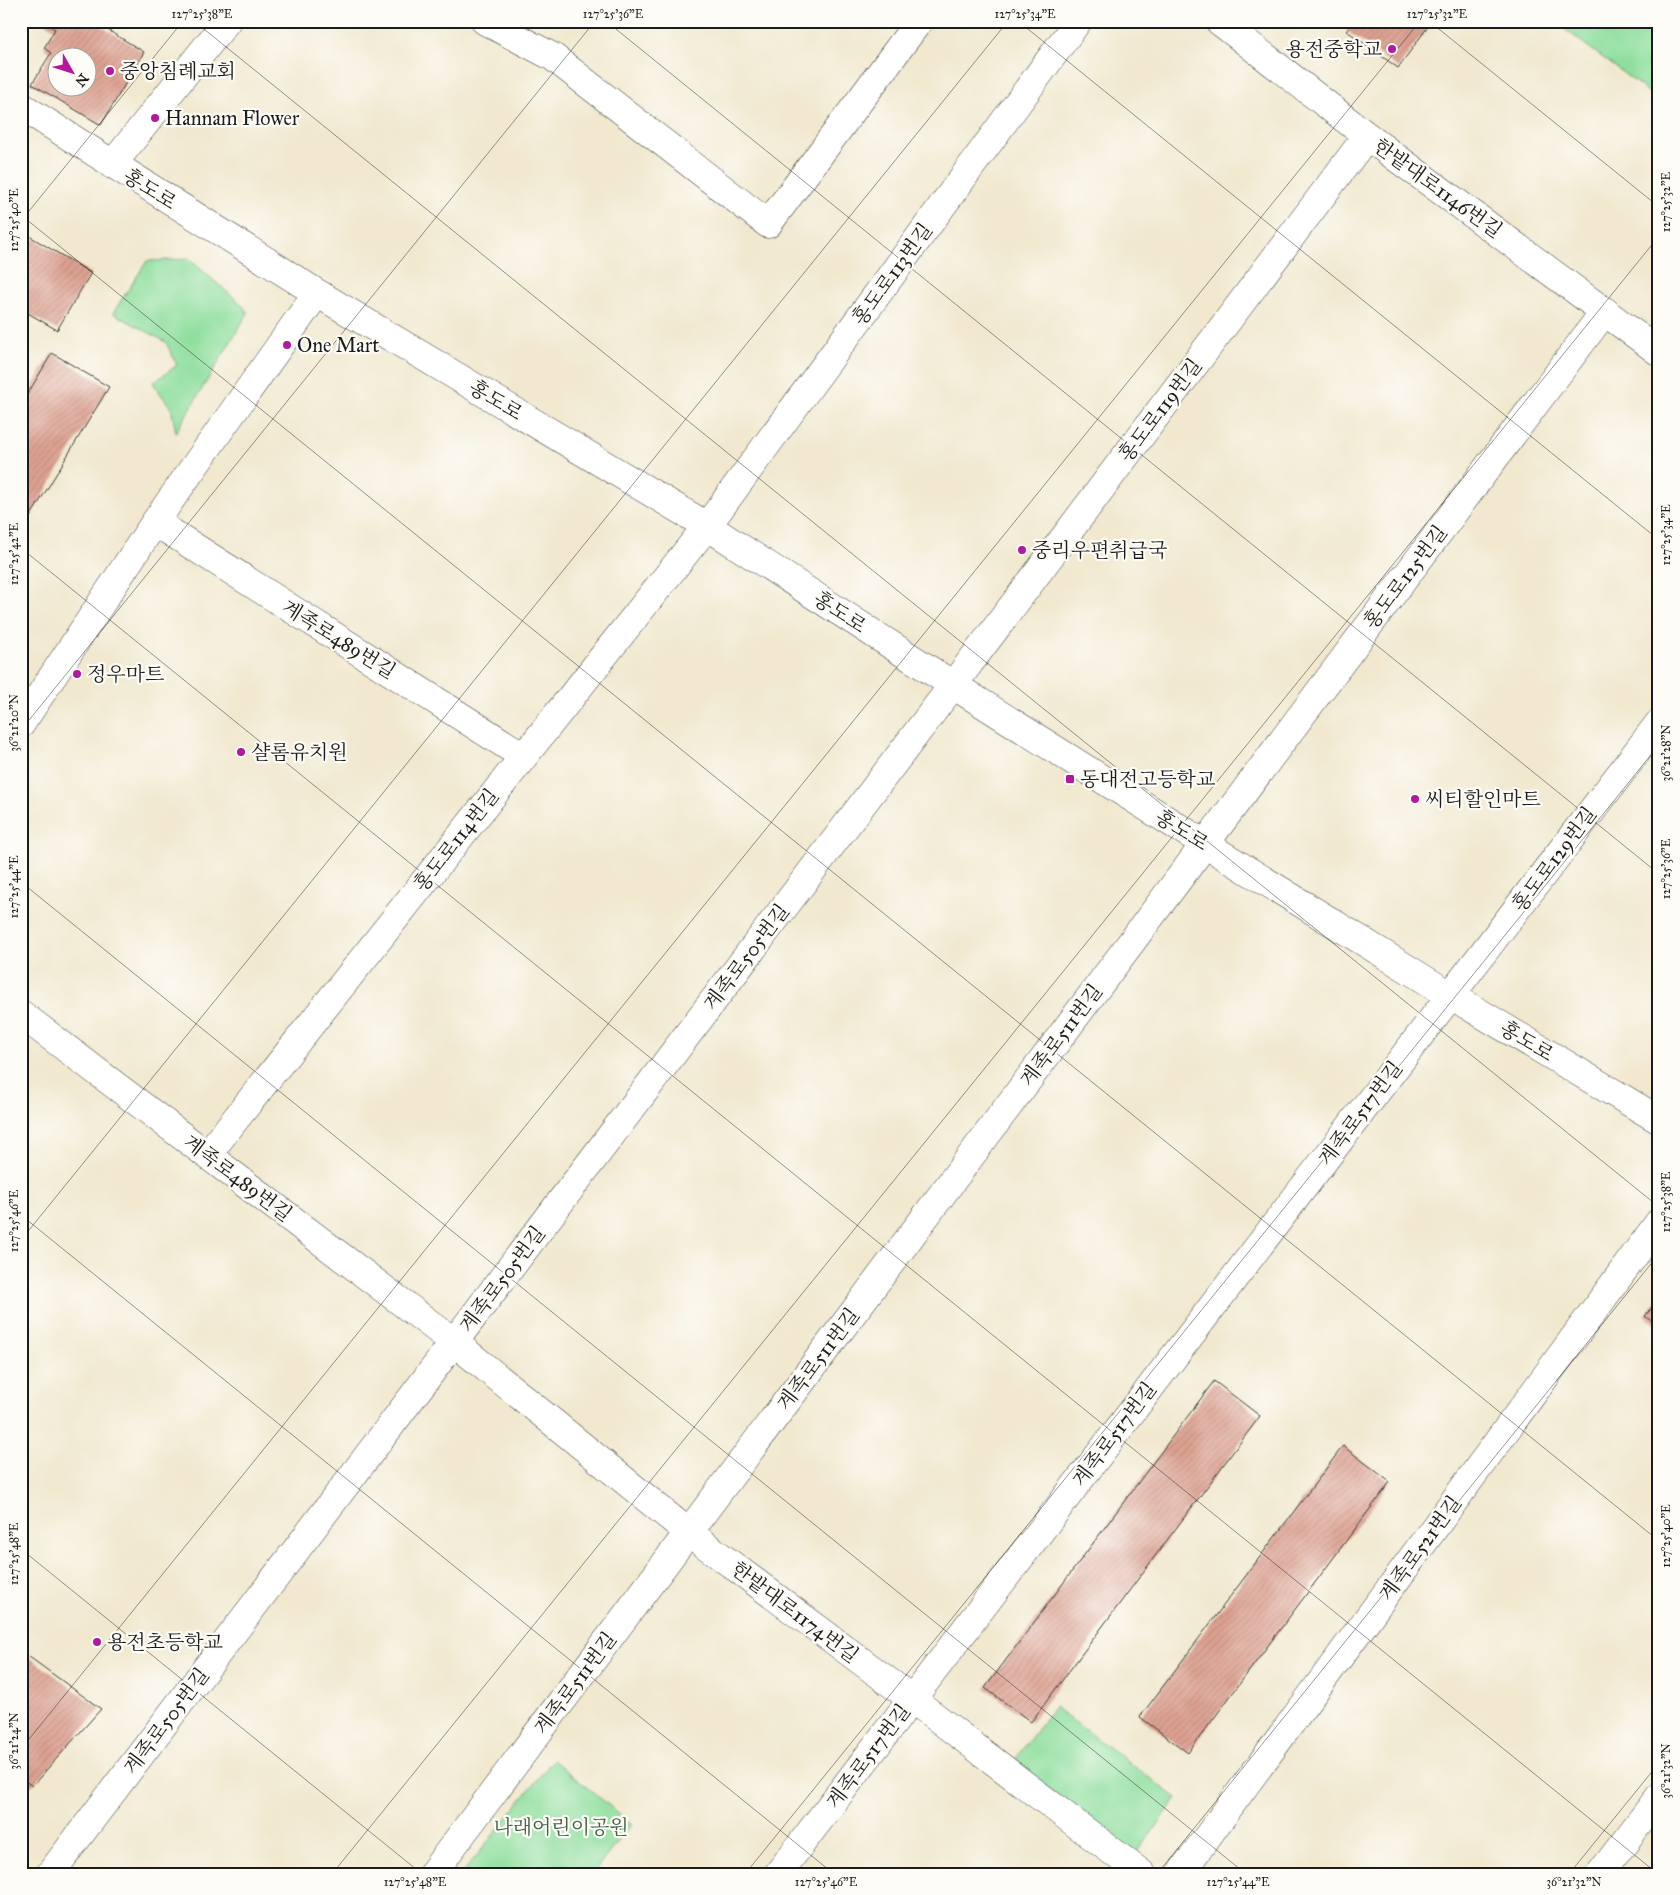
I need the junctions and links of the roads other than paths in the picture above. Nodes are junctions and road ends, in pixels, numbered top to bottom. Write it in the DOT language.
graph roads {
  1 [pos="227,21"];
  2 [pos="485,21"];
  3 [pos="919,21"];
  4 [pos="1078,21"];
  5 [pos="1220,21"];
  6 [pos="21,106"];
  7 [pos="1367,136"];
  8 [pos="112,165"];
  9 [pos="317,293"];
  10 [pos="1605,311"];
  11 [pos="1659,352"];
  12 [pos="155,522"];
  13 [pos="707,526"];
  14 [pos="953,685"];
  15 [pos="21,724"];
  16 [pos="1659,724"];
  17 [pos="523,756"];
  18 [pos="1205,844"];
  19 [pos="1450,995"];
  20 [pos="21,1014"];
  21 [pos="1659,1120"];
  22 [pos="206,1154"];
  23 [pos="1659,1222"];
  24 [pos="454,1342"];
  25 [pos="688,1532"];
  26 [pos="912,1699"];
  27 [pos="1659,1797"];
  28 [pos="50,1874"];
  29 [pos="432,1874"];
  30 [pos="778,1874"];
  31 [pos="1142,1874"];
  32 [pos="1180,1874"];
  33 [pos="1600,1874"];
  1 -- 8 [label="street"];
  2 -- 3 [label="street"];
  4 -- 13 [label="street, 홍도로113번길"];
  5 -- 7 [label="street, 한밭대로1146번길"];
  6 -- 8 [label="street, 홍도로"];
  7 -- 10 [label="street, 한밭대로1146번길"];
  7 -- 14 [label="street, 홍도로119번길"];
  8 -- 9 [label="street, 홍도로"];
  9 -- 12 [label="street"];
  9 -- 13 [label="street, 홍도로"];
  10 -- 11 [label="street, 한밭대로1146번길"];
  10 -- 18 [label="street, 홍도로125번길"];
  12 -- 15 [label="street"];
  12 -- 17 [label="street, 계족로489번길"];
  13 -- 14 [label="street, 홍도로"];
  13 -- 17 [label="street, 홍도로114번길"];
  14 -- 18 [label="street, 홍도로"];
  14 -- 24 [label="street, 계족로505번길"];
  16 -- 19 [label="street, 홍도로129번길"];
  17 -- 22 [label="street, 홍도로114번길"];
  18 -- 19 [label="street, 홍도로"];
  18 -- 25 [label="street, 계족로511번길"];
  19 -- 21 [label="street, 홍도로"];
  19 -- 26 [label="street, 계족로517번길"];
  20 -- 22 [label="street, 계족로489번길"];
  22 -- 24 [label="street, 계족로489번길"];
  23 -- 32 [label="street, 계족로521번길"];
  24 -- 25 [label="street, 한밭대로1174번길"];
  24 -- 28 [label="street, 계족로505번길"];
  25 -- 26 [label="street, 한밭대로1174번길"];
  25 -- 29 [label="street, 계족로511번길"];
  26 -- 30 [label="street, 계족로517번길"];
  26 -- 31 [label="street, 한밭대로1174번길"];
  27 -- 33 [label="street"];
}
